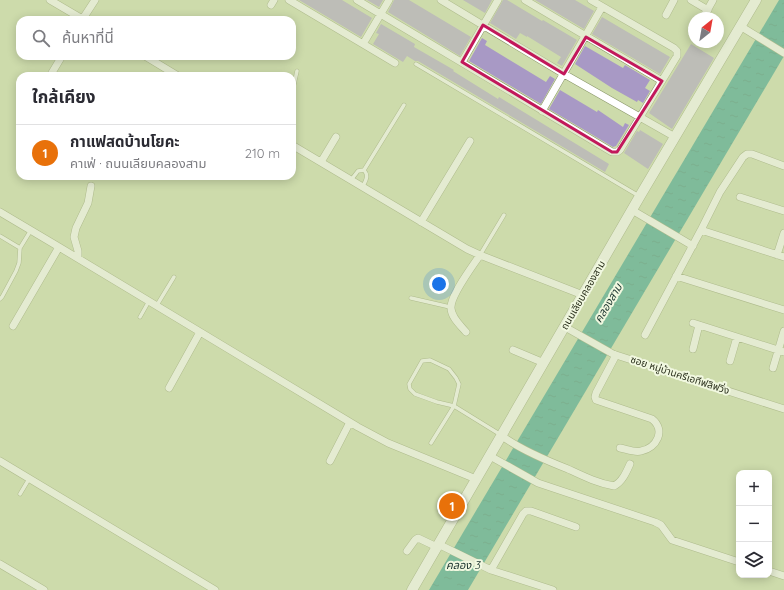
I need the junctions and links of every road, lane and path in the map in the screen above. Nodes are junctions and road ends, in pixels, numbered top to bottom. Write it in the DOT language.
graph roads {
  1 [pos="50,0"];
  2 [pos="95,0"];
  3 [pos="289,0"];
  4 [pos="358,0"];
  5 [pos="389,0"];
  6 [pos="441,0"];
  7 [pos="498,0"];
  8 [pos="525,0"];
  9 [pos="592,0"];
  10 [pos="674,0"];
  11 [pos="691,0"];
  12 [pos="713,0"];
  13 [pos="756,0"];
  14 [pos="602,6"];
  15 [pos="708,10"];
  16 [pos="381,14"];
  17 [pos="666,15"];
  18 [pos="76,16"];
  19 [pos="85,16"];
  20 [pos="483,25"];
  21 [pos="740,26"];
  22 [pos="586,37"];
  23 [pos="363,44"];
  24 [pos="784,52"];
  25 [pos="60,60"];
  26 [pos="152,60"];
  27 [pos="462,62"];
  28 [pos="395,63"];
  29 [pos="416,64"];
  30 [pos="297,71"];
  31 [pos="52,72"];
  32 [pos="171,72"];
  33 [pos="564,74"];
  34 [pos="296,75"];
  35 [pos="662,81"];
  36 [pos="404,105"];
  37 [pos="542,111"];
  38 [pos="640,118"];
  39 [pos="336,137"];
  40 [pos="675,137"];
  41 [pos="470,141"];
  42 [pos="296,146"];
  43 [pos="322,162"];
  44 [pos="784,166"];
  45 [pos="364,170"];
  46 [pos="351,180"];
  47 [pos="91,186"];
  48 [pos="362,187"];
  49 [pos="640,196"];
  50 [pos="740,197"];
  51 [pos="632,210"];
  52 [pos="784,211"];
  53 [pos="0,212"];
  54 [pos="504,215"];
  55 [pos="421,222"];
  56 [pos="30,230"];
  57 [pos="701,230"];
  58 [pos="784,233"];
  59 [pos="0,236"];
  60 [pos="693,246"];
  61 [pos="59,247"];
  62 [pos="20,248"];
  63 [pos="480,256"];
  64 [pos="781,256"];
  65 [pos="78,258"];
  66 [pos="676,276"];
  67 [pos="174,277"];
  68 [pos="583,295"];
  69 [pos="411,298"];
  70 [pos="0,299"];
  71 [pos="149,301"];
  72 [pos="156,305"];
  73 [pos="450,307"];
  74 [pos="784,310"];
  75 [pos="140,317"];
  76 [pos="13,326"];
  77 [pos="565,327"];
  78 [pos="784,331"];
  79 [pos="200,332"];
  80 [pos="466,332"];
  81 [pos="645,335"];
  82 [pos="737,337"];
  83 [pos="693,349"];
  84 [pos="513,350"];
  85 [pos="781,351"];
  86 [pos="615,354"];
  87 [pos="730,361"];
  88 [pos="544,363"];
  89 [pos="773,368"];
  90 [pos="169,388"];
  91 [pos="454,406"];
  92 [pos="784,409"];
  93 [pos="350,422"];
  94 [pos="502,436"];
  95 [pos="431,443"];
  96 [pos="620,448"];
  97 [pos="490,456"];
  98 [pos="0,461"];
  99 [pos="330,461"];
  100 [pos="630,464"];
  101 [pos="29,479"];
  102 [pos="476,479"];
  103 [pos="20,494"];
  104 [pos="576,527"];
  105 [pos="438,546"];
  106 [pos="407,551"];
  107 [pos="736,561"];
  108 [pos="0,564"];
  109 [pos="489,569"];
  110 [pos="772,572"];
  111 [pos="784,576"];
  112 [pos="44,590"];
  113 [pos="215,590"];
  114 [pos="412,590"];
  115 [pos="553,590"];
  1 -- 18 [label="street"];
  2 -- 19 [label="street"];
  3 -- 23 [label="street"];
  4 -- 16 [label="street"];
  5 -- 16 [label="street"];
  6 -- 20 [label="street"];
  7 -- 20 [label="street"];
  8 -- 22 [label="street"];
  9 -- 14 [label="street"];
  10 -- 17 [label="street"];
  11 -- 15 [label="street"];
  12 -- 15 [label="street"];
  13 -- 21 [label="main road, ถนนเลียบคลองสาม"];
  14 -- 22 [label="street"];
  14 -- 35 [label="street"];
  16 -- 23 [label="street"];
  16 -- 27 [label="street"];
  20 -- 27 [label="street"];
  20 -- 33 [label="street"];
  21 -- 24 [label="street"];
  21 -- 40 [label="main road, ถนนเลียบคลองสาม"];
  22 -- 33 [label="street"];
  22 -- 35 [label="street"];
  23 -- 28 [label="street"];
  25 -- 31 [label="street"];
  26 -- 32 [label="street"];
  27 -- 37 [label="street"];
  29 -- 49 [label="lane"];
  30 -- 34 [label="lane"];
  33 -- 37 [label="street"];
  33 -- 38 [label="street"];
  35 -- 38 [label="street"];
  36 -- 45 [label="lane"];
  37 -- 38 [label="street"];
  38 -- 40 [label="street"];
  39 -- 43 [label="street"];
  40 -- 49 [label="main road, ถนนเลียบคลองสาม"];
  41 -- 55 [label="street"];
  42 -- 43 [label="street"];
  43 -- 46 [label="street"];
  44 -- 57 [label="street"];
  45 -- 46 [label="lane"];
  45 -- 48 [label="lane"];
  46 -- 48 [label="street"];
  47 -- 65 [label="street"];
  48 -- 55 [label="street"];
  49 -- 51 [label="main road, ถนนเลียบคลองสาม"];
  50 -- 52 [label="street"];
  51 -- 60 [label="street"];
  51 -- 68 [label="main road, ถนนเลียบคลองสาม"];
  53 -- 56 [label="street"];
  54 -- 63 [label="lane"];
  55 -- 63 [label="street"];
  56 -- 61 [label="street"];
  56 -- 62 [label="lane"];
  57 -- 60 [label="street"];
  57 -- 64 [label="street"];
  58 -- 64 [label="street"];
  59 -- 62 [label="lane"];
  60 -- 66 [label="street"];
  61 -- 65 [label="street"];
  61 -- 76 [label="street"];
  62 -- 70 [label="lane"];
  63 -- 68 [label="street"];
  63 -- 73 [label="street"];
  65 -- 71 [label="street"];
  66 -- 74 [label="street"];
  66 -- 81 [label="street"];
  67 -- 72 [label="lane"];
  68 -- 77 [label="main road, ถนนเลียบคลองสาม"];
  69 -- 73 [label="lane"];
  71 -- 72 [label="street"];
  71 -- 75 [label="lane"];
  72 -- 79 [label="street"];
  73 -- 80 [label="street"];
  77 -- 86 [label="street, ซอย หมู่บ้านครีเอทีฟลิฟวิ่ง"];
  77 -- 88 [label="main road, ถนนเลียบคลองสาม"];
  78 -- 85 [label="street"];
  79 -- 90 [label="street"];
  79 -- 93 [label="street"];
  82 -- 83 [label="street"];
  82 -- 85 [label="street"];
  82 -- 87 [label="street"];
  84 -- 88 [label="street"];
  85 -- 89 [label="street"];
  86 -- 92 [label="street, ซอย หมู่บ้านครีเอทีฟลิฟวิ่ง"];
  86 -- 96 [label="street"];
  88 -- 94 [label="main road, ถนนเลียบคลองสาม"];
  91 -- 91 [label="lane"];
  91 -- 94 [label="lane"];
  91 -- 95 [label="lane"];
  93 -- 99 [label="street"];
  93 -- 102 [label="street"];
  94 -- 97 [label="main road, ถนนเลียบคลองสาม"];
  94 -- 100 [label="street"];
  97 -- 102 [label="main road, ถนนเลียบคลองสาม"];
  97 -- 107 [label="street"];
  98 -- 101 [label="street"];
  101 -- 103 [label="lane"];
  101 -- 113 [label="street"];
  102 -- 105 [label="main road, ถนนเลียบคลองสาม"];
  104 -- 109 [label="street"];
  105 -- 106 [label="street"];
  105 -- 109 [label="street"];
  105 -- 114 [label="main road, ถนนเลียบคลองสาม"];
  108 -- 112 [label="street"];
  109 -- 115 [label="street"];
  110 -- 111 [label="street"];
}
